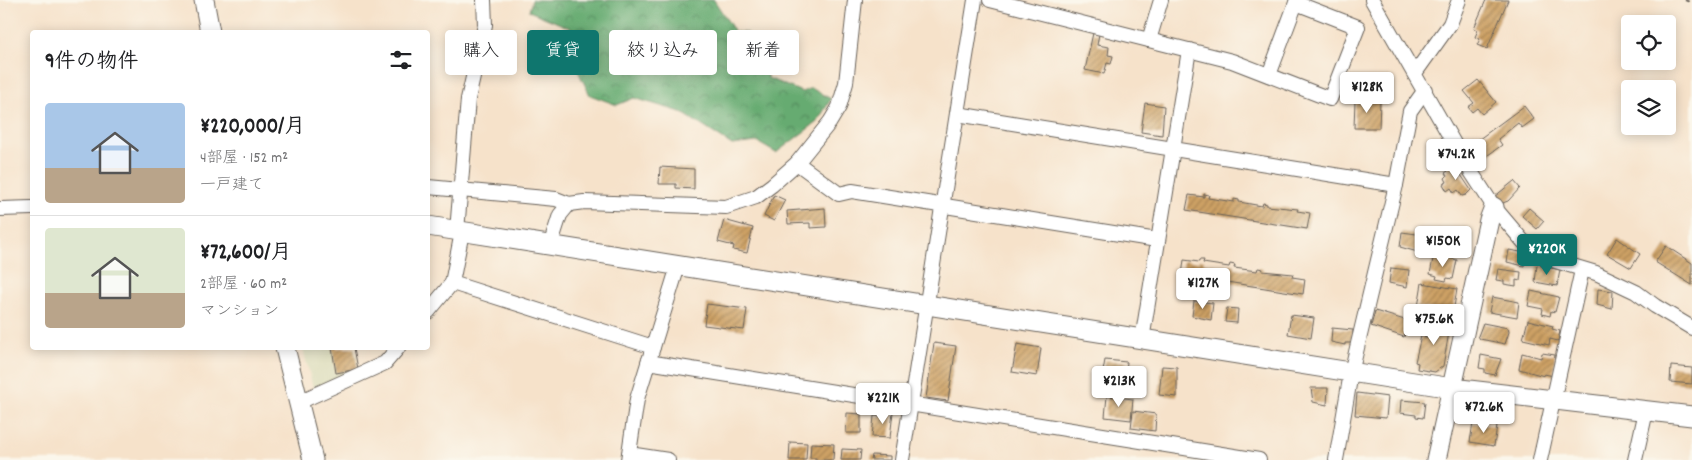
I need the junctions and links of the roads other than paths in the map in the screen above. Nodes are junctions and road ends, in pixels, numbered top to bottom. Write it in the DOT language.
graph roads {
  1 [pos="204,0"];
  2 [pos="484,0"];
  3 [pos="856,0"];
  4 [pos="976,0"];
  5 [pos="990,0"];
  6 [pos="1161,0"];
  7 [pos="1372,0"];
  8 [pos="1459,0"];
  9 [pos="1297,1"];
  10 [pos="210,30"];
  11 [pos="1149,40"];
  12 [pos="1189,50"];
  13 [pos="1415,72"];
  14 [pos="1269,75"];
  15 [pos="1425,90"];
  16 [pos="957,114"];
  17 [pos="1172,148"];
  18 [pos="797,163"];
  19 [pos="1396,185"];
  20 [pos="430,187"];
  21 [pos="459,188"];
  22 [pos="569,204"];
  23 [pos="942,206"];
  24 [pos="1494,207"];
  25 [pos="30,208"];
  26 [pos="0,209"];
  27 [pos="430,226"];
  28 [pos="460,231"];
  29 [pos="1157,240"];
  30 [pos="550,246"];
  31 [pos="678,266"];
  32 [pos="1582,270"];
  33 [pos="452,283"];
  34 [pos="926,306"];
  35 [pos="430,310"];
  36 [pos="1692,328"];
  37 [pos="1142,340"];
  38 [pos="653,347"];
  39 [pos="286,350"];
  40 [pos="396,350"];
  41 [pos="648,362"];
  42 [pos="1351,373"];
  43 [pos="1452,388"];
  44 [pos="1553,400"];
  45 [pos="299,402"];
  46 [pos="909,405"];
  47 [pos="1646,410"];
  48 [pos="1692,416"];
  49 [pos="629,457"];
  50 [pos="313,460"];
  51 [pos="668,460"];
  52 [pos="902,460"];
  53 [pos="1259,460"];
  54 [pos="1336,460"];
  55 [pos="1436,460"];
  56 [pos="1540,460"];
  57 [pos="1634,460"];
  1 -- 10 [label="street"];
  2 -- 21 [label="street"];
  3 -- 18 [label="street"];
  4 -- 16 [label="street"];
  5 -- 11 [label="street"];
  6 -- 11 [label="street"];
  7 -- 13 [label="street"];
  8 -- 13 [label="street"];
  9 -- 14 [label="street"];
  9 -- 14 [label="street"];
  11 -- 12 [label="street"];
  12 -- 14 [label="street"];
  12 -- 17 [label="street"];
  13 -- 15 [label="street"];
  15 -- 19 [label="street"];
  15 -- 24 [label="street"];
  16 -- 17 [label="street"];
  16 -- 23 [label="street"];
  17 -- 19 [label="street"];
  17 -- 29 [label="street"];
  18 -- 22 [label="street"];
  18 -- 23 [label="street"];
  19 -- 42 [label="street"];
  20 -- 21 [label="street"];
  21 -- 22 [label="street"];
  21 -- 28 [label="street"];
  22 -- 30 [label="street"];
  23 -- 29 [label="street"];
  23 -- 34 [label="street"];
  24 -- 32 [label="street"];
  24 -- 43 [label="street"];
  25 -- 26 [label="street"];
  27 -- 28 [label="street"];
  28 -- 30 [label="street"];
  28 -- 33 [label="street"];
  29 -- 37 [label="street"];
  30 -- 31 [label="street"];
  31 -- 34 [label="street"];
  31 -- 38 [label="street"];
  32 -- 36 [label="street"];
  32 -- 44 [label="street"];
  33 -- 35 [label="street"];
  33 -- 38 [label="street"];
  34 -- 37 [label="street"];
  34 -- 46 [label="street"];
  37 -- 42 [label="street"];
  38 -- 41 [label="street"];
  39 -- 45 [label="street"];
  40 -- 45 [label="street"];
  41 -- 46 [label="street"];
  41 -- 49 [label="street"];
  42 -- 43 [label="street"];
  42 -- 54 [label="street"];
  43 -- 44 [label="street"];
  43 -- 55 [label="street"];
  44 -- 47 [label="street"];
  44 -- 56 [label="street"];
  45 -- 50 [label="street"];
  46 -- 52 [label="street"];
  46 -- 53 [label="street"];
  47 -- 48 [label="street"];
  47 -- 57 [label="street"];
  49 -- 51 [label="street"];
}
